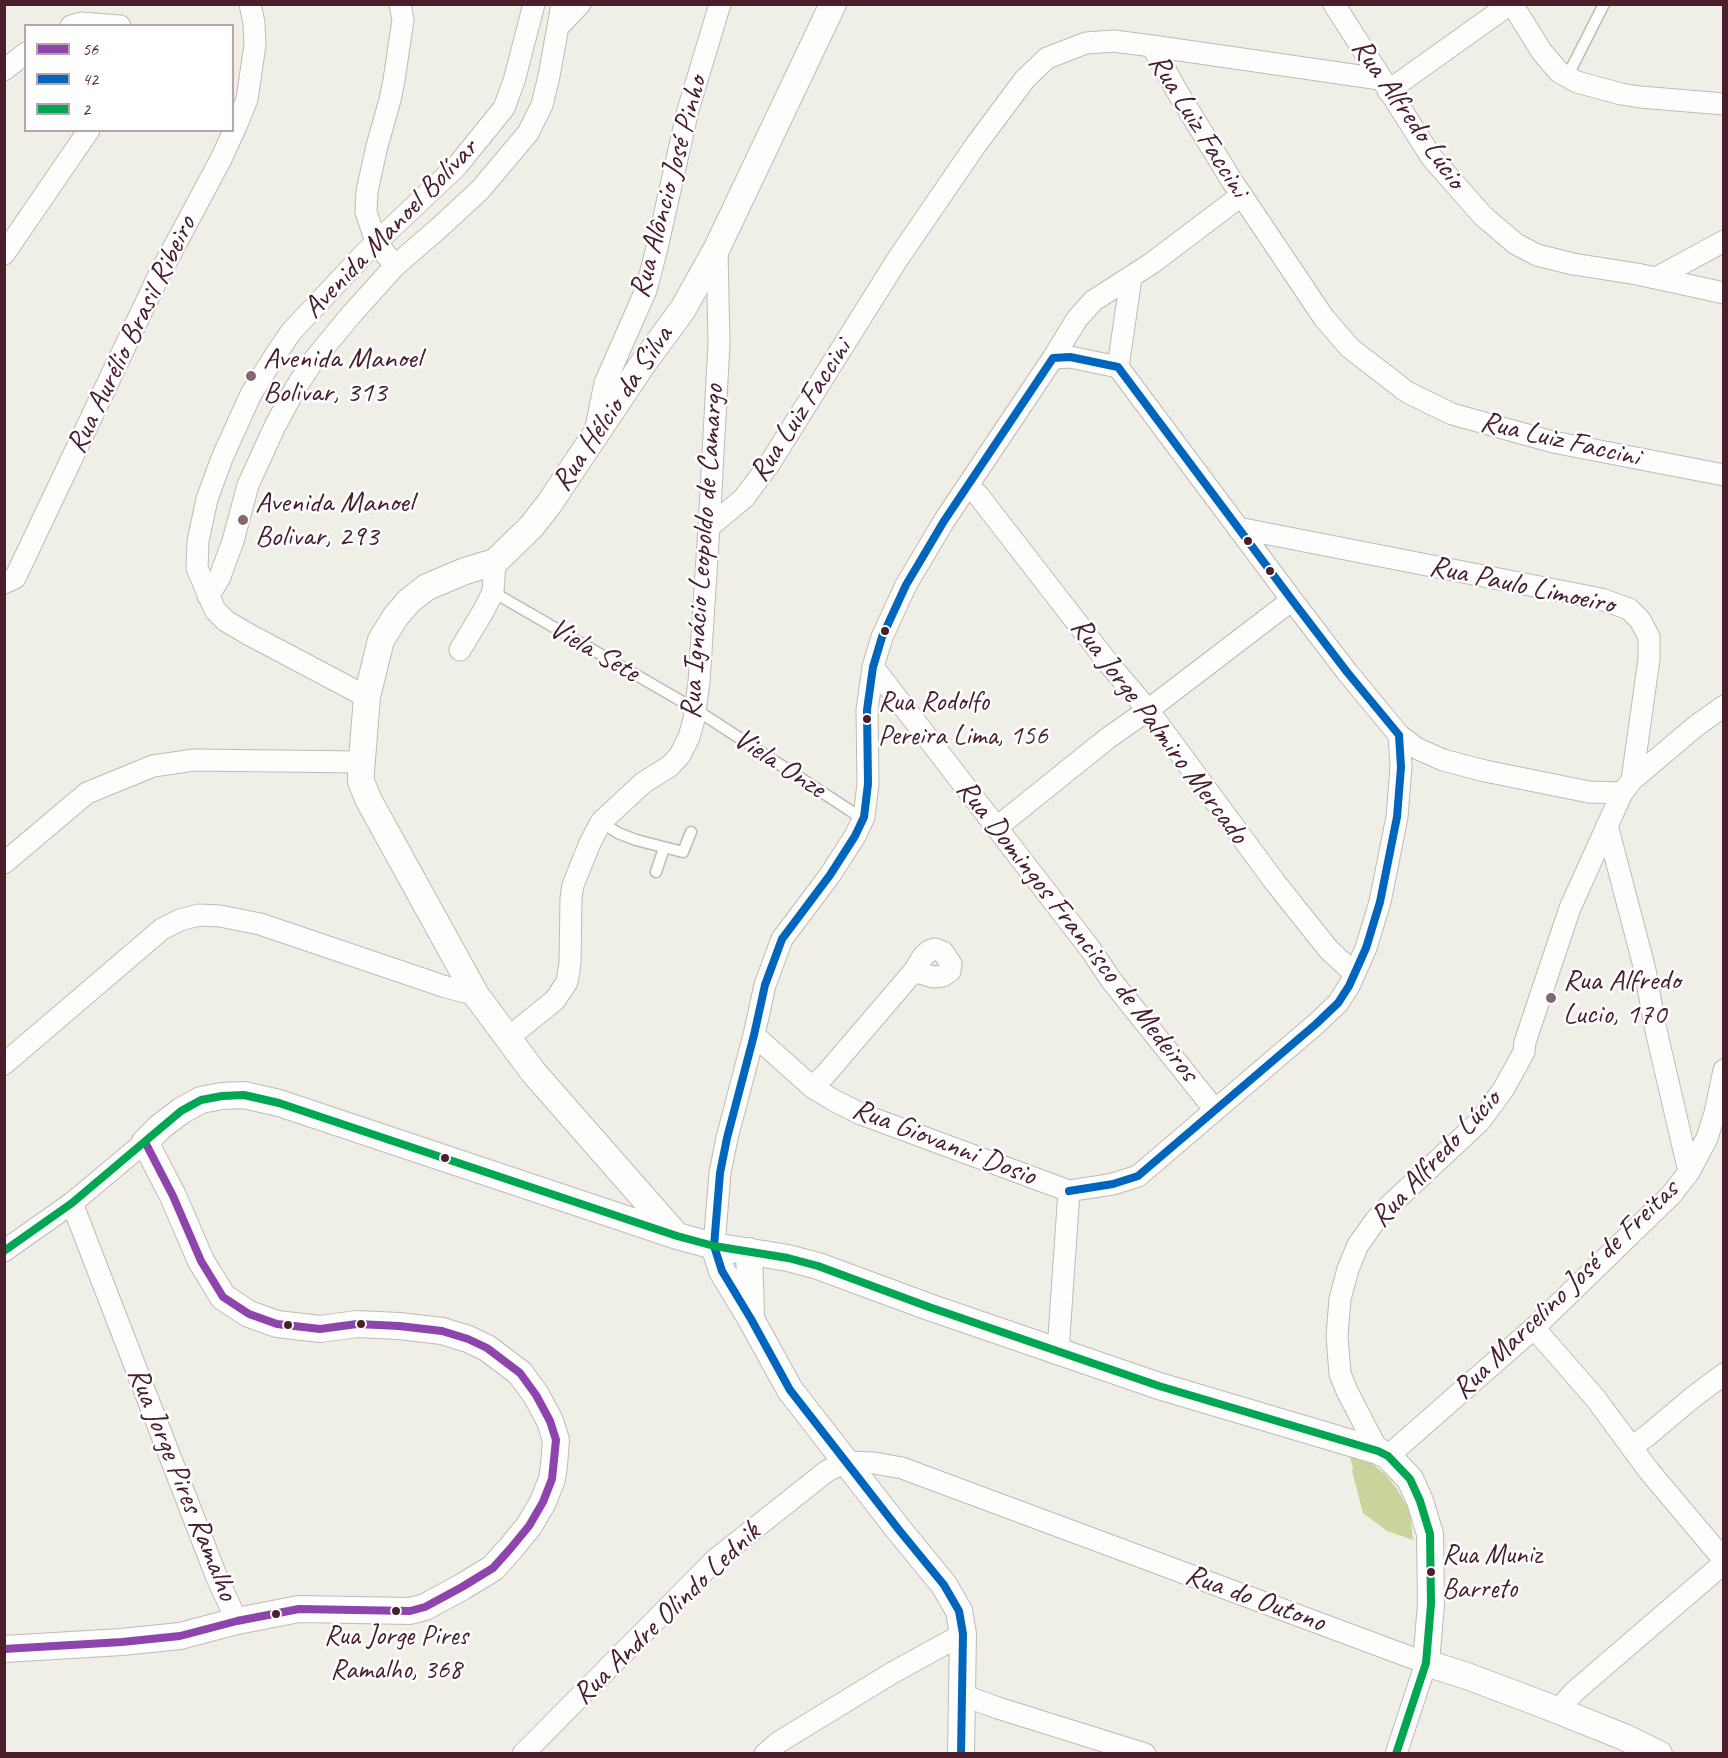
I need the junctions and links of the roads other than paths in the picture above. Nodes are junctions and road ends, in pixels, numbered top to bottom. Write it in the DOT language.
graph roads {
  1 [pos="250,4"];
  2 [pos="400,4"];
  3 [pos="534,4"];
  4 [pos="562,4"];
  5 [pos="580,4"];
  6 [pos="720,4"];
  7 [pos="833,4"];
  8 [pos="1334,4"];
  9 [pos="1511,4"];
  10 [pos="1604,4"];
  11 [pos="78,24"];
  12 [pos="94,24"];
  13 [pos="558,27"];
  14 [pos="1152,46"];
  15 [pos="24,55"];
  16 [pos="4,70"];
  17 [pos="1568,77"];
  18 [pos="1384,85"];
  19 [pos="240,94"];
  20 [pos="1724,104"];
  21 [pos="234,115"];
  22 [pos="88,132"];
  23 [pos="229,132"];
  24 [pos="1242,195"];
  25 [pos="1724,241"];
  26 [pos="376,242"];
  27 [pos="717,248"];
  28 [pos="4,254"];
  29 [pos="394,266"];
  30 [pos="1131,278"];
  31 [pos="1656,278"];
  32 [pos="1724,293"];
  33 [pos="1053,358"];
  34 [pos="1118,367"];
  35 [pos="594,436"];
  36 [pos="1724,475"];
  37 [pos="968,486"];
  38 [pos="709,527"];
  39 [pos="1238,528"];
  40 [pos="495,562"];
  41 [pos="4,583"];
  42 [pos="493,592"];
  43 [pos="208,596"];
  44 [pos="1292,600"];
  45 [pos="460,650"];
  46 [pos="873,667"];
  47 [pos="367,697"];
  48 [pos="1724,706"];
  49 [pos="695,709"];
  50 [pos="1148,710"];
  51 [pos="1399,735"];
  52 [pos="362,762"];
  53 [pos="1627,786"];
  54 [pos="863,819"];
  55 [pos="601,822"];
  56 [pos="1607,825"];
  57 [pos="996,828"];
  58 [pos="691,832"];
  59 [pos="664,848"];
  60 [pos="4,863"];
  61 [pos="656,872"];
  62 [pos="914,971"];
  63 [pos="1354,973"];
  64 [pos="476,994"];
  65 [pos="754,1035"];
  66 [pos="508,1038"];
  67 [pos="4,1064"];
  68 [pos="1724,1070"];
  69 [pos="812,1087"];
  70 [pos="1215,1110"];
  71 [pos="145,1142"];
  72 [pos="1689,1172"];
  73 [pos="1069,1191"];
  74 [pos="72,1203"];
  75 [pos="677,1236"];
  76 [pos="11,1246"];
  77 [pos="714,1246"];
  78 [pos="749,1251"];
  79 [pos="751,1319"];
  80 [pos="1534,1328"];
  81 [pos="1058,1351"];
  82 [pos="1724,1374"];
  83 [pos="1632,1446"];
  84 [pos="1383,1454"];
  85 [pos="846,1462"];
  86 [pos="1724,1561"];
  87 [pos="237,1622"];
  88 [pos="963,1634"];
  89 [pos="4,1649"];
  90 [pos="1426,1663"];
  91 [pos="962,1695"];
  92 [pos="1558,1710"];
  93 [pos="523,1754"];
  94 [pos="765,1754"];
  95 [pos="961,1754"];
  96 [pos="1145,1754"];
  97 [pos="1396,1754"];
  98 [pos="1659,1754"];
  1 -- 19 [label="street, Rua Aurélio Brasil Ribeiro"];
  2 -- 26 [label="street"];
  3 -- 26 [label="street, Avenida Manoel Bolívar"];
  4 -- 13 [label="street, Avenida Manoel Bolívar"];
  5 -- 13 [label="street"];
  6 -- 35 [label="street, Rua Alôncio José Pinho"];
  7 -- 27 [label="street, Rua Hélcio da Silva"];
  8 -- 18 [label="street, Rua Alfredo Lúcio"];
  9 -- 17 [label="street"];
  9 -- 18 [label="street"];
  10 -- 17 [label="lane"];
  11 -- 12 [label="street"];
  13 -- 29 [label="street, Avenida Manoel Bolívar"];
  14 -- 18 [label="street"];
  14 -- 24 [label="street, Rua Luiz Faccini"];
  14 -- 38 [label="street, Rua Luiz Faccini"];
  15 -- 16 [label="street"];
  17 -- 20 [label="street"];
  18 -- 31 [label="street, Rua Alfredo Lúcio"];
  19 -- 21 [label="street, Rua Aurélio Brasil Ribeiro"];
  22 -- 28 [label="street"];
  23 -- 41 [label="street, Rua Aurélio Brasil Ribeiro"];
  24 -- 30 [label="street"];
  24 -- 36 [label="street, Rua Luiz Faccini"];
  25 -- 31 [label="street"];
  26 -- 29 [label="street"];
  26 -- 43 [label="street, Avenida Manoel Bolívar"];
  27 -- 35 [label="street, Rua Hélcio da Silva"];
  27 -- 38 [label="street, Rua Ignácio Leopoldo de Camargo"];
  29 -- 43 [label="street, Avenida Manoel Bolívar"];
  30 -- 33 [label="street"];
  30 -- 34 [label="street"];
  31 -- 32 [label="street, Rua Alfredo Lúcio"];
  33 -- 34 [label="street"];
  33 -- 37 [label="street"];
  34 -- 39 [label="street"];
  35 -- 40 [label="street, Rua Hélcio da Silva"];
  37 -- 46 [label="street"];
  37 -- 50 [label="street, Rua Jorge Palmiro Mercado"];
  38 -- 49 [label="street, Rua Ignácio Leopoldo de Camargo"];
  39 -- 44 [label="street"];
  39 -- 53 [label="street, Rua Paulo Limoeiro"];
  40 -- 42 [label="street"];
  40 -- 47 [label="street, Rua Hélcio da Silva"];
  42 -- 45 [label="street"];
  42 -- 49 [label="lane, Viela Sete"];
  43 -- 47 [label="street"];
  44 -- 50 [label="street"];
  44 -- 51 [label="street"];
  46 -- 54 [label="street"];
  46 -- 57 [label="street, Rua Domingos Francisco de Medeiros"];
  47 -- 52 [label="street, Rua Hélcio da Silva"];
  48 -- 53 [label="street, Rua Alfredo Lúcio"];
  49 -- 54 [label="lane, Viela Onze"];
  49 -- 55 [label="street, Rua Ignácio Leopoldo de Camargo"];
  50 -- 57 [label="street"];
  50 -- 63 [label="street, Rua Jorge Palmiro Mercado"];
  51 -- 53 [label="street"];
  51 -- 63 [label="street"];
  52 -- 60 [label="street"];
  52 -- 64 [label="street, Rua Hélcio da Silva"];
  53 -- 56 [label="street, Rua Alfredo Lúcio"];
  54 -- 65 [label="street"];
  55 -- 59 [label="lane"];
  55 -- 66 [label="street, Rua Ignácio Leopoldo de Camargo"];
  56 -- 72 [label="street"];
  56 -- 84 [label="street, Rua Alfredo Lúcio"];
  57 -- 70 [label="street, Rua Domingos Francisco de Medeiros"];
  58 -- 59 [label="lane"];
  59 -- 61 [label="lane"];
  62 -- 69 [label="street"];
  63 -- 70 [label="street"];
  64 -- 66 [label="street, Rua Hélcio da Silva"];
  64 -- 67 [label="street"];
  65 -- 69 [label="street, Rua Giovanni Dosio"];
  65 -- 77 [label="street"];
  66 -- 75 [label="street, Rua Hélcio da Silva"];
  68 -- 72 [label="street, Rua Marcelino José de Freitas"];
  69 -- 73 [label="street, Rua Giovanni Dosio"];
  70 -- 73 [label="street"];
  71 -- 74 [label="street"];
  71 -- 75 [label="street"];
  71 -- 87 [label="street, Rua Jorge Pires Ramalho"];
  72 -- 80 [label="street, Rua Marcelino José de Freitas"];
  73 -- 81 [label="street, Rua Giovanni Dosio"];
  74 -- 76 [label="street"];
  74 -- 87 [label="street, Rua Jorge Pires Ramalho"];
  75 -- 77 [label="street"];
  77 -- 78 [label="street"];
  77 -- 79 [label="street"];
  78 -- 79 [label="street"];
  78 -- 81 [label="street"];
  79 -- 85 [label="street"];
  80 -- 83 [label="street"];
  80 -- 84 [label="street, Rua Marcelino José de Freitas"];
  81 -- 84 [label="street"];
  82 -- 83 [label="street"];
  83 -- 86 [label="street"];
  84 -- 90 [label="street"];
  85 -- 88 [label="street"];
  85 -- 90 [label="street, Rua do Outono"];
  85 -- 93 [label="street, Rua Andre Olindo Lednik"];
  86 -- 92 [label="street"];
  87 -- 89 [label="street"];
  88 -- 91 [label="street"];
  88 -- 94 [label="street"];
  90 -- 92 [label="street, Rua do Outono"];
  90 -- 97 [label="street"];
  91 -- 95 [label="street"];
  91 -- 96 [label="street"];
  92 -- 98 [label="street, Rua do Outono"];
}
